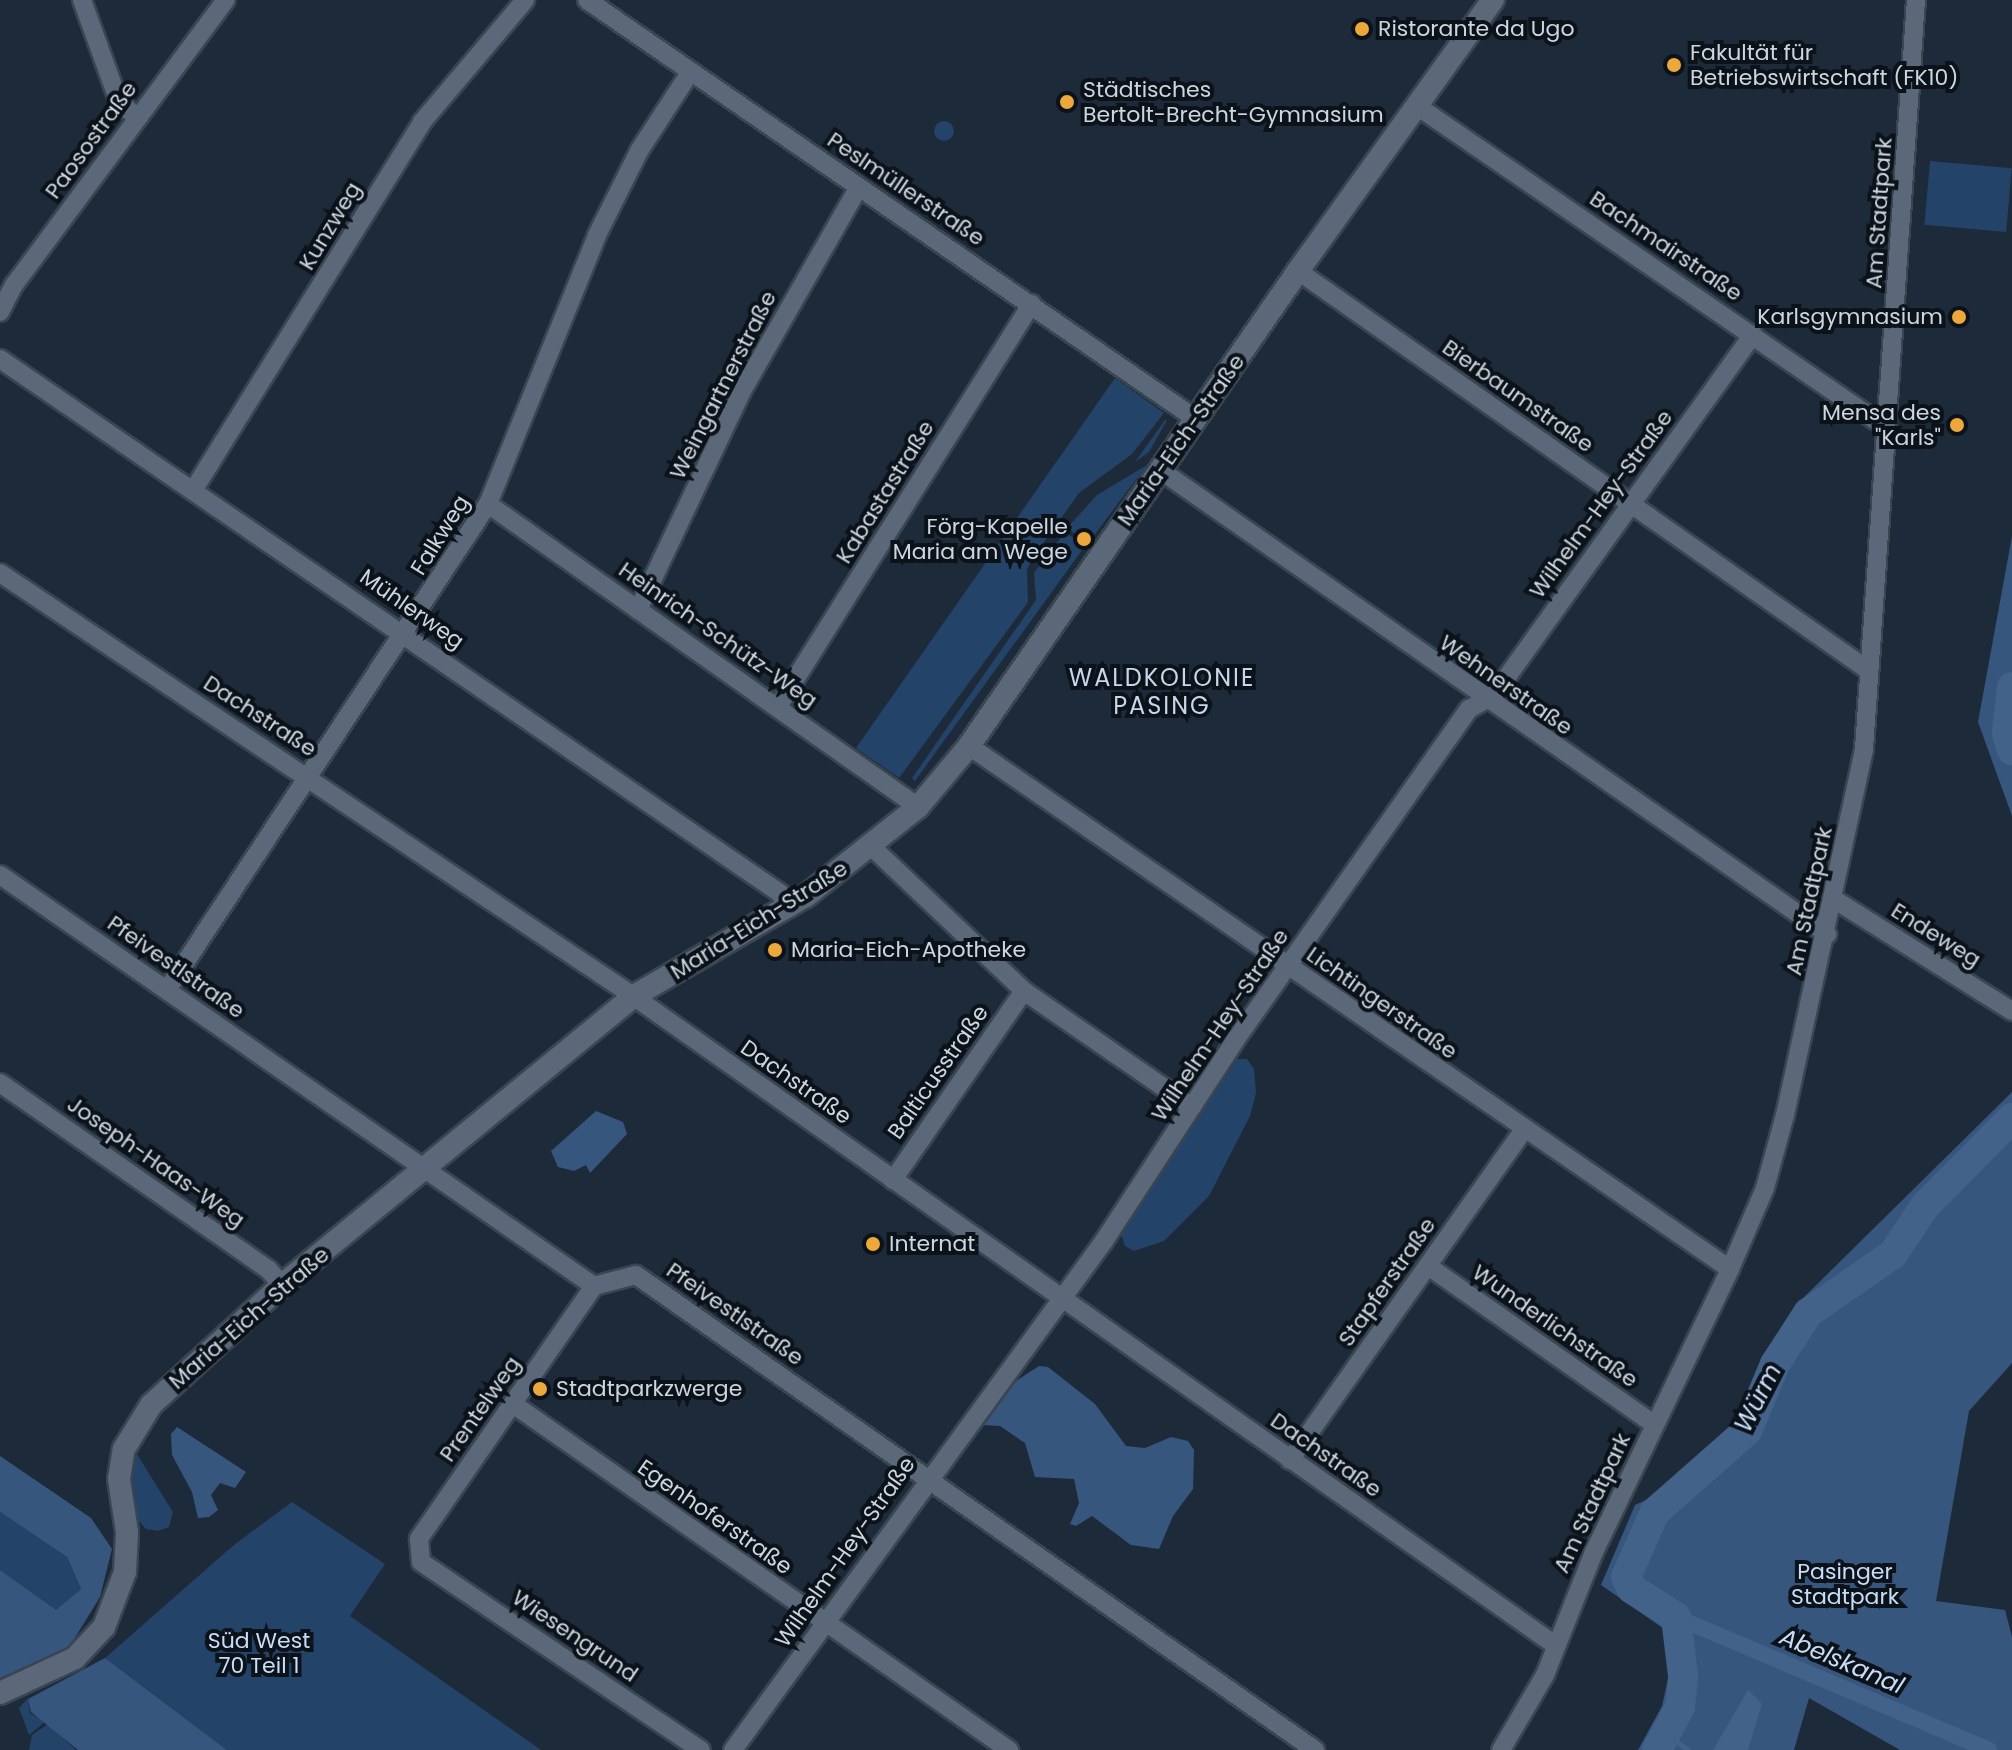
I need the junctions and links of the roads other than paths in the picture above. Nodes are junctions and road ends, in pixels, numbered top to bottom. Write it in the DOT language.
graph roads {
  1 [pos="82,0"];
  2 [pos="226,0"];
  3 [pos="525,0"];
  4 [pos="587,0"];
  5 [pos="1493,0"];
  6 [pos="1916,0"];
  7 [pos="691,71"];
  8 [pos="1420,108"];
  9 [pos="137,117"];
  10 [pos="859,187"];
  11 [pos="1298,271"];
  12 [pos="1032,304"];
  13 [pos="0,312"];
  14 [pos="1753,334"];
  15 [pos="0,359"];
  16 [pos="1196,419"];
  17 [pos="1886,420"];
  18 [pos="1160,470"];
  19 [pos="194,489"];
  20 [pos="488,504"];
  21 [pos="1630,504"];
  22 [pos="0,573"];
  23 [pos="638,610"];
  24 [pos="405,634"];
  25 [pos="1868,670"];
  26 [pos="1484,700"];
  27 [pos="779,705"];
  28 [pos="969,746"];
  29 [pos="310,778"];
  30 [pos="918,807"];
  31 [pos="873,848"];
  32 [pos="0,875"];
  33 [pos="1835,900"];
  34 [pos="788,908"];
  35 [pos="1827,934"];
  36 [pos="1288,966"];
  37 [pos="167,990"];
  38 [pos="1024,991"];
  39 [pos="634,996"];
  40 [pos="2012,1011"];
  41 [pos="0,1083"];
  42 [pos="1192,1107"];
  43 [pos="1523,1131"];
  44 [pos="426,1170"];
  45 [pos="893,1180"];
  46 [pos="1428,1266"];
  47 [pos="1730,1269"];
  48 [pos="282,1285"];
  49 [pos="594,1286"];
  50 [pos="1062,1297"];
  51 [pos="513,1404"];
  52 [pos="1654,1424"];
  53 [pos="1290,1460"];
  54 [pos="928,1476"];
  55 [pos="421,1562"];
  56 [pos="824,1623"];
  57 [pos="1555,1645"];
  58 [pos="0,1693"];
  59 [pos="701,1750"];
  60 [pos="733,1750"];
  61 [pos="1009,1750"];
  62 [pos="1315,1750"];
  63 [pos="1501,1750"];
  1 -- 9 [label="street"];
  2 -- 9 [label="street, Paosostraße"];
  3 -- 19 [label="street, Kunzweg"];
  4 -- 7 [label="street, Peslmüllerstraße"];
  5 -- 8 [label="street, Maria-Eich-Straße"];
  6 -- 17 [label="street, Am Stadtpark"];
  7 -- 10 [label="street, Peslmüllerstraße"];
  7 -- 20 [label="street, Falkweg"];
  8 -- 11 [label="street, Maria-Eich-Straße"];
  8 -- 14 [label="street, Bachmairstraße"];
  9 -- 13 [label="street, Paosostraße"];
  10 -- 12 [label="street, Peslmüllerstraße"];
  10 -- 23 [label="street, Weingartnerstraße"];
  11 -- 16 [label="street, Maria-Eich-Straße"];
  11 -- 21 [label="street, Bierbaumstraße"];
  12 -- 16 [label="street, Peslmüllerstraße"];
  12 -- 27 [label="street, Kabastastraße"];
  14 -- 17 [label="street, Bachmairstraße"];
  14 -- 21 [label="street, Wilhelm-Hey-Straße"];
  15 -- 19 [label="street, Mühlerweg"];
  16 -- 18 [label="street, Maria-Eich-Straße"];
  17 -- 25 [label="street, Am Stadtpark"];
  18 -- 26 [label="street, Wehnerstraße"];
  18 -- 28 [label="street, Maria-Eich-Straße"];
  19 -- 24 [label="street, Mühlerweg"];
  20 -- 23 [label="street, Heinrich-Schütz-Weg"];
  20 -- 24 [label="street, Falkweg"];
  21 -- 25 [label="street, Bierbaumstraße"];
  21 -- 26 [label="street, Wilhelm-Hey-Straße"];
  22 -- 29 [label="street, Dachstraße"];
  23 -- 27 [label="street, Heinrich-Schütz-Weg"];
  24 -- 29 [label="street, Falkweg"];
  24 -- 34 [label="street, Mühlerweg"];
  25 -- 33 [label="street, Am Stadtpark"];
  26 -- 35 [label="street, Wehnerstraße"];
  26 -- 36 [label="street, Wilhelm-Hey-Straße"];
  27 -- 30 [label="street, Heinrich-Schütz-Weg"];
  28 -- 30 [label="street, Maria-Eich-Straße"];
  28 -- 36 [label="street, Lichtingerstraße"];
  29 -- 37 [label="street, Falkweg"];
  29 -- 39 [label="street, Dachstraße"];
  30 -- 31 [label="street, Maria-Eich-Straße"];
  31 -- 34 [label="street, Maria-Eich-Straße"];
  31 -- 38 [label="street"];
  32 -- 37 [label="street, Pfeivestlstraße"];
  33 -- 35 [label="street, Am Stadtpark"];
  33 -- 40 [label="street, Endeweg"];
  34 -- 39 [label="street, Maria-Eich-Straße"];
  35 -- 47 [label="street, Am Stadtpark"];
  36 -- 42 [label="street, Wilhelm-Hey-Straße"];
  36 -- 43 [label="street, Lichtingerstraße"];
  37 -- 44 [label="street, Pfeivestlstraße"];
  38 -- 42 [label="street"];
  38 -- 45 [label="street, Balticusstraße"];
  39 -- 44 [label="street, Maria-Eich-Straße"];
  39 -- 45 [label="street, Dachstraße"];
  41 -- 48 [label="street, Joseph-Haas-Weg"];
  42 -- 50 [label="street, Wilhelm-Hey-Straße"];
  43 -- 46 [label="street, Stapferstraße"];
  43 -- 47 [label="street, Lichtingerstraße"];
  44 -- 48 [label="street, Maria-Eich-Straße"];
  44 -- 49 [label="street, Pfeivestlstraße"];
  45 -- 50 [label="street, Dachstraße"];
  46 -- 52 [label="street, Wunderlichstraße"];
  46 -- 53 [label="street, Stapferstraße"];
  47 -- 52 [label="street, Am Stadtpark"];
  48 -- 58 [label="street, Maria-Eich-Straße"];
  49 -- 51 [label="street, Prentelweg"];
  49 -- 54 [label="street, Pfeivestlstraße"];
  50 -- 53 [label="street, Dachstraße"];
  50 -- 54 [label="street, Wilhelm-Hey-Straße"];
  51 -- 55 [label="street, Prentelweg"];
  51 -- 56 [label="street, Egenhoferstraße"];
  52 -- 57 [label="street, Am Stadtpark"];
  53 -- 57 [label="street, Dachstraße"];
  54 -- 56 [label="street, Wilhelm-Hey-Straße"];
  54 -- 62 [label="street, Pfeivestlstraße"];
  55 -- 59 [label="street, Wiesengrund"];
  56 -- 60 [label="street, Wilhelm-Hey-Straße"];
  56 -- 61 [label="street, Egenhoferstraße"];
  57 -- 63 [label="street, Am Stadtpark"];
}
